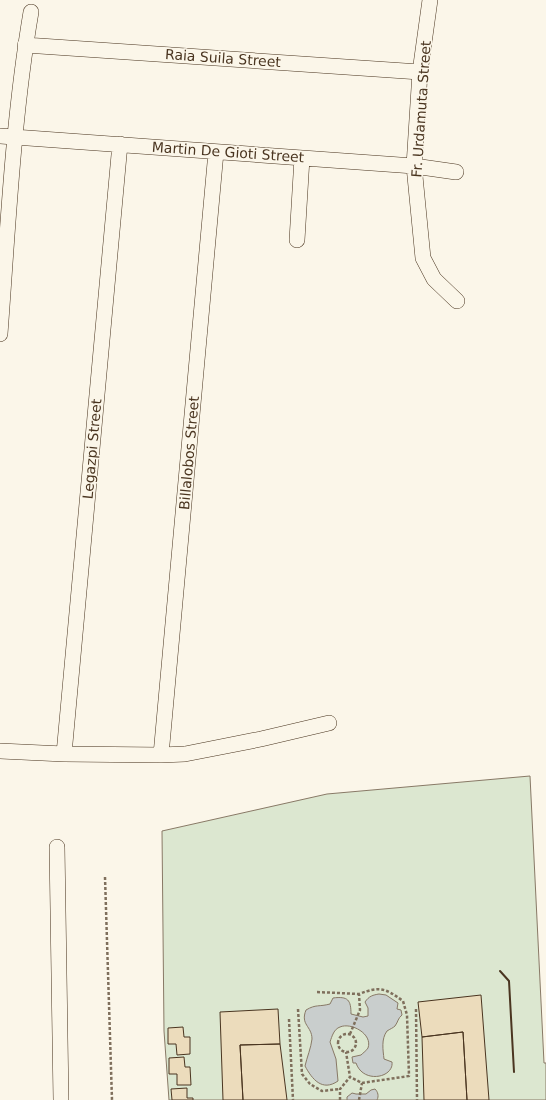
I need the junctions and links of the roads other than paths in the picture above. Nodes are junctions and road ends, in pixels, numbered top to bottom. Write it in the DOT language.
graph roads {
  1 [pos="430,0"];
  2 [pos="31,12"];
  3 [pos="25,44"];
  4 [pos="420,72"];
  5 [pos="0,136"];
  6 [pos="16,136"];
  7 [pos="120,144"];
  8 [pos="216,152"];
  9 [pos="302,158"];
  10 [pos="414,166"];
  11 [pos="456,172"];
  12 [pos="297,240"];
  13 [pos="457,301"];
  14 [pos="0,334"];
  15 [pos="328,724"];
  16 [pos="0,751"];
  17 [pos="64,754"];
  18 [pos="161,755"];
  19 [pos="57,847"];
  20 [pos="61,1100"];
  1 -- 4 [label="street, Fr. Urdamuta Street"];
  2 -- 3 [label="street"];
  3 -- 4 [label="street, Raia Suila Street"];
  3 -- 6 [label="street"];
  4 -- 10 [label="street, Fr. Urdamuta Street"];
  5 -- 6 [label="street, Martin De Gioti Street"];
  6 -- 7 [label="street, Martin De Gioti Street"];
  6 -- 14 [label="street"];
  7 -- 8 [label="street, Martin De Gioti Street"];
  7 -- 17 [label="street, Legazpi Street"];
  8 -- 9 [label="street, Martin De Gioti Street"];
  8 -- 18 [label="street, Billalobos Street"];
  9 -- 10 [label="street, Martin De Gioti Street"];
  9 -- 12 [label="street"];
  10 -- 11 [label="street, Martin De Gioti Street"];
  10 -- 13 [label="street, Fr. Urdamuta Street"];
  15 -- 18 [label="street"];
  16 -- 17 [label="street"];
  17 -- 18 [label="street"];
  19 -- 20 [label="street"];
}
